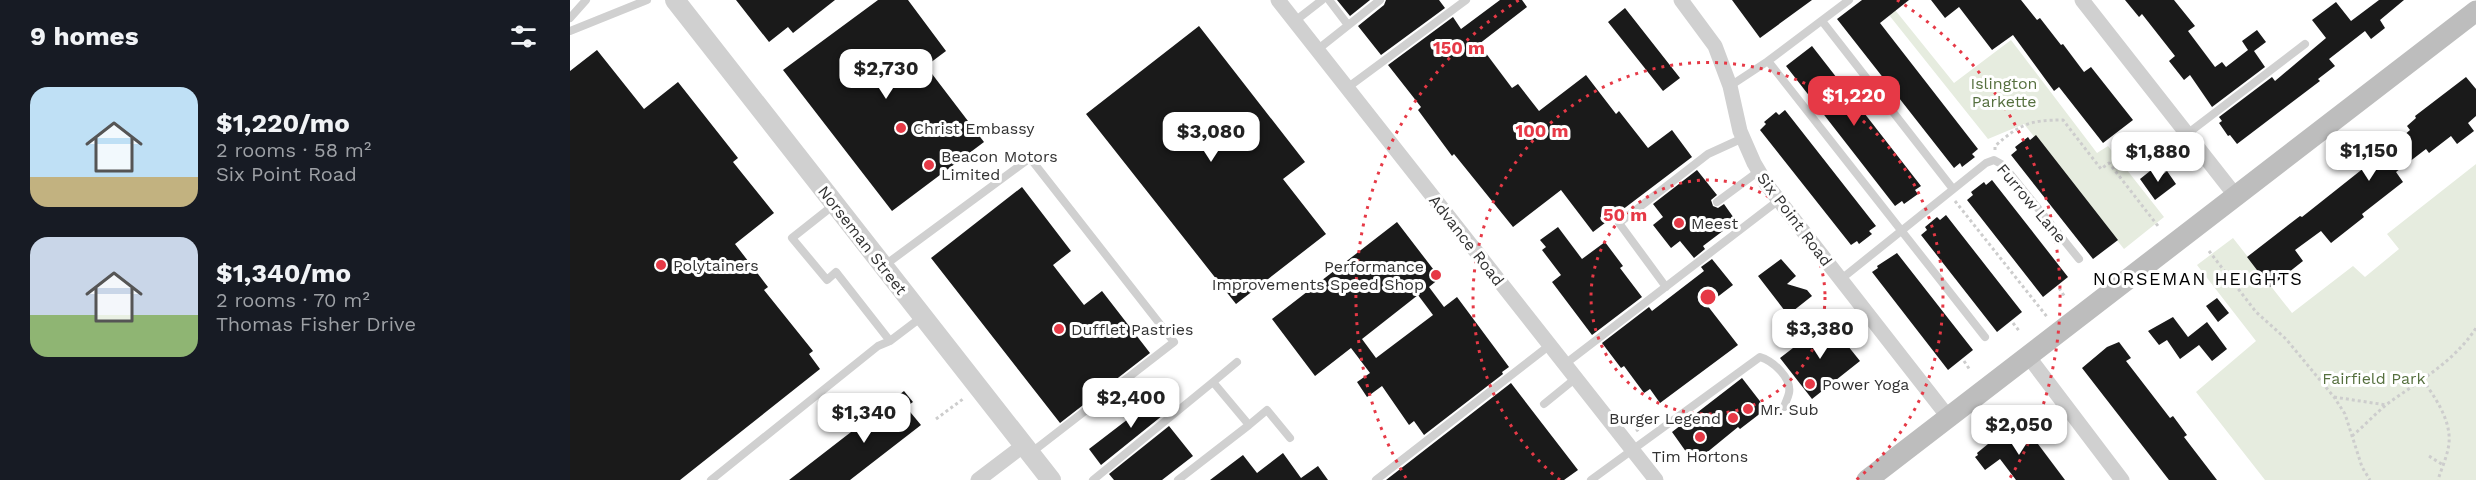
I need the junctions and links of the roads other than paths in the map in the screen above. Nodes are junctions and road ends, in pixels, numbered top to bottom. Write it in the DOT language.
graph roads {
  1 [pos="585,0"];
  2 [pos="647,0"];
  3 [pos="675,0"];
  4 [pos="1278,0"];
  5 [pos="1322,0"];
  6 [pos="1329,0"];
  7 [pos="1380,0"];
  8 [pos="1466,0"];
  9 [pos="1681,0"];
  10 [pos="1848,0"];
  11 [pos="2082,0"];
  12 [pos="2476,11"];
  13 [pos="570,18"];
  14 [pos="1295,21"];
  15 [pos="1822,21"];
  16 [pos="1348,25"];
  17 [pos="570,31"];
  18 [pos="2305,44"];
  19 [pos="1317,50"];
  20 [pos="1768,61"];
  21 [pos="1730,86"];
  22 [pos="1347,88"];
  23 [pos="2187,134"];
  24 [pos="1743,138"];
  25 [pos="1759,171"];
  26 [pos="1951,191"];
  27 [pos="2235,195"];
  28 [pos="1779,200"];
  29 [pos="1717,202"];
  30 [pos="835,204"];
  31 [pos="1901,232"];
  32 [pos="2079,259"];
  33 [pos="884,266"];
  34 [pos="1840,280"];
  35 [pos="1666,287"];
  36 [pos="922,316"];
  37 [pos="1984,337"];
  38 [pos="890,341"];
  39 [pos="1550,345"];
  40 [pos="2028,356"];
  41 [pos="1237,362"];
  42 [pos="1565,364"];
  43 [pos="1576,378"];
  44 [pos="1213,382"];
  45 [pos="1544,404"];
  46 [pos="1784,407"];
  47 [pos="1949,418"];
  48 [pos="1249,425"];
  49 [pos="1290,438"];
  50 [pos="1027,449"];
  51 [pos="1631,449"];
  52 [pos="711,480"];
  53 [pos="978,480"];
  54 [pos="1051,480"];
  55 [pos="1093,480"];
  56 [pos="1178,480"];
  57 [pos="1376,480"];
  58 [pos="1591,480"];
  59 [pos="1656,480"];
  60 [pos="1867,480"];
  61 [pos="2122,480"];
  1 -- 13 [label="lane"];
  2 -- 17 [label="lane"];
  3 -- 30 [label="street, Norseman Street"];
  4 -- 14 [label="street, Advance Road"];
  5 -- 14 [label="lane"];
  6 -- 16 [label="lane"];
  7 -- 16 [label="lane"];
  8 -- 22 [label="lane"];
  9 -- 21 [label="street, Six Point Road"];
  10 -- 15 [label="lane"];
  11 -- 23 [label="street"];
  12 -- 27 [label="main road"];
  14 -- 19 [label="street, Advance Road"];
  15 -- 20 [label="lane"];
  15 -- 26 [label="lane"];
  16 -- 19 [label="lane"];
  18 -- 23 [label="lane"];
  19 -- 22 [label="street, Advance Road"];
  20 -- 21 [label="lane"];
  20 -- 31 [label="lane"];
  21 -- 24 [label="street, Six Point Road"];
  22 -- 39 [label="street, Advance Road"];
  23 -- 27 [label="street"];
  24 -- 25 [label="street, Six Point Road"];
  24 -- 35 [label="lane"];
  25 -- 28 [label="street, Six Point Road"];
  25 -- 29 [label="lane"];
  26 -- 31 [label="lane, Furrow Lane"];
  26 -- 32 [label="lane, Furrow Lane"];
  27 -- 40 [label="main road"];
  28 -- 34 [label="street, Six Point Road"];
  28 -- 35 [label="lane"];
  30 -- 33 [label="street, Norseman Street"];
  30 -- 38 [label="lane"];
  31 -- 34 [label="lane, Furrow Lane"];
  31 -- 37 [label="lane"];
  33 -- 36 [label="street, Norseman Street"];
  33 -- 50 [label="lane"];
  34 -- 47 [label="street, Six Point Road"];
  35 -- 42 [label="lane"];
  36 -- 38 [label="lane"];
  36 -- 50 [label="street, Norseman Street"];
  38 -- 52 [label="lane"];
  39 -- 42 [label="street, Advance Road"];
  39 -- 57 [label="lane"];
  40 -- 47 [label="main road"];
  40 -- 61 [label="street"];
  41 -- 44 [label="lane"];
  42 -- 43 [label="street, Advance Road"];
  43 -- 45 [label="lane"];
  43 -- 51 [label="street, Advance Road"];
  44 -- 48 [label="lane"];
  44 -- 55 [label="lane"];
  46 -- 51 [label="lane"];
  47 -- 60 [label="main road"];
  48 -- 49 [label="lane"];
  48 -- 56 [label="lane"];
  50 -- 53 [label="street"];
  50 -- 54 [label="street, Norseman Street"];
  51 -- 58 [label="lane"];
  51 -- 59 [label="street, Advance Road"];
}
